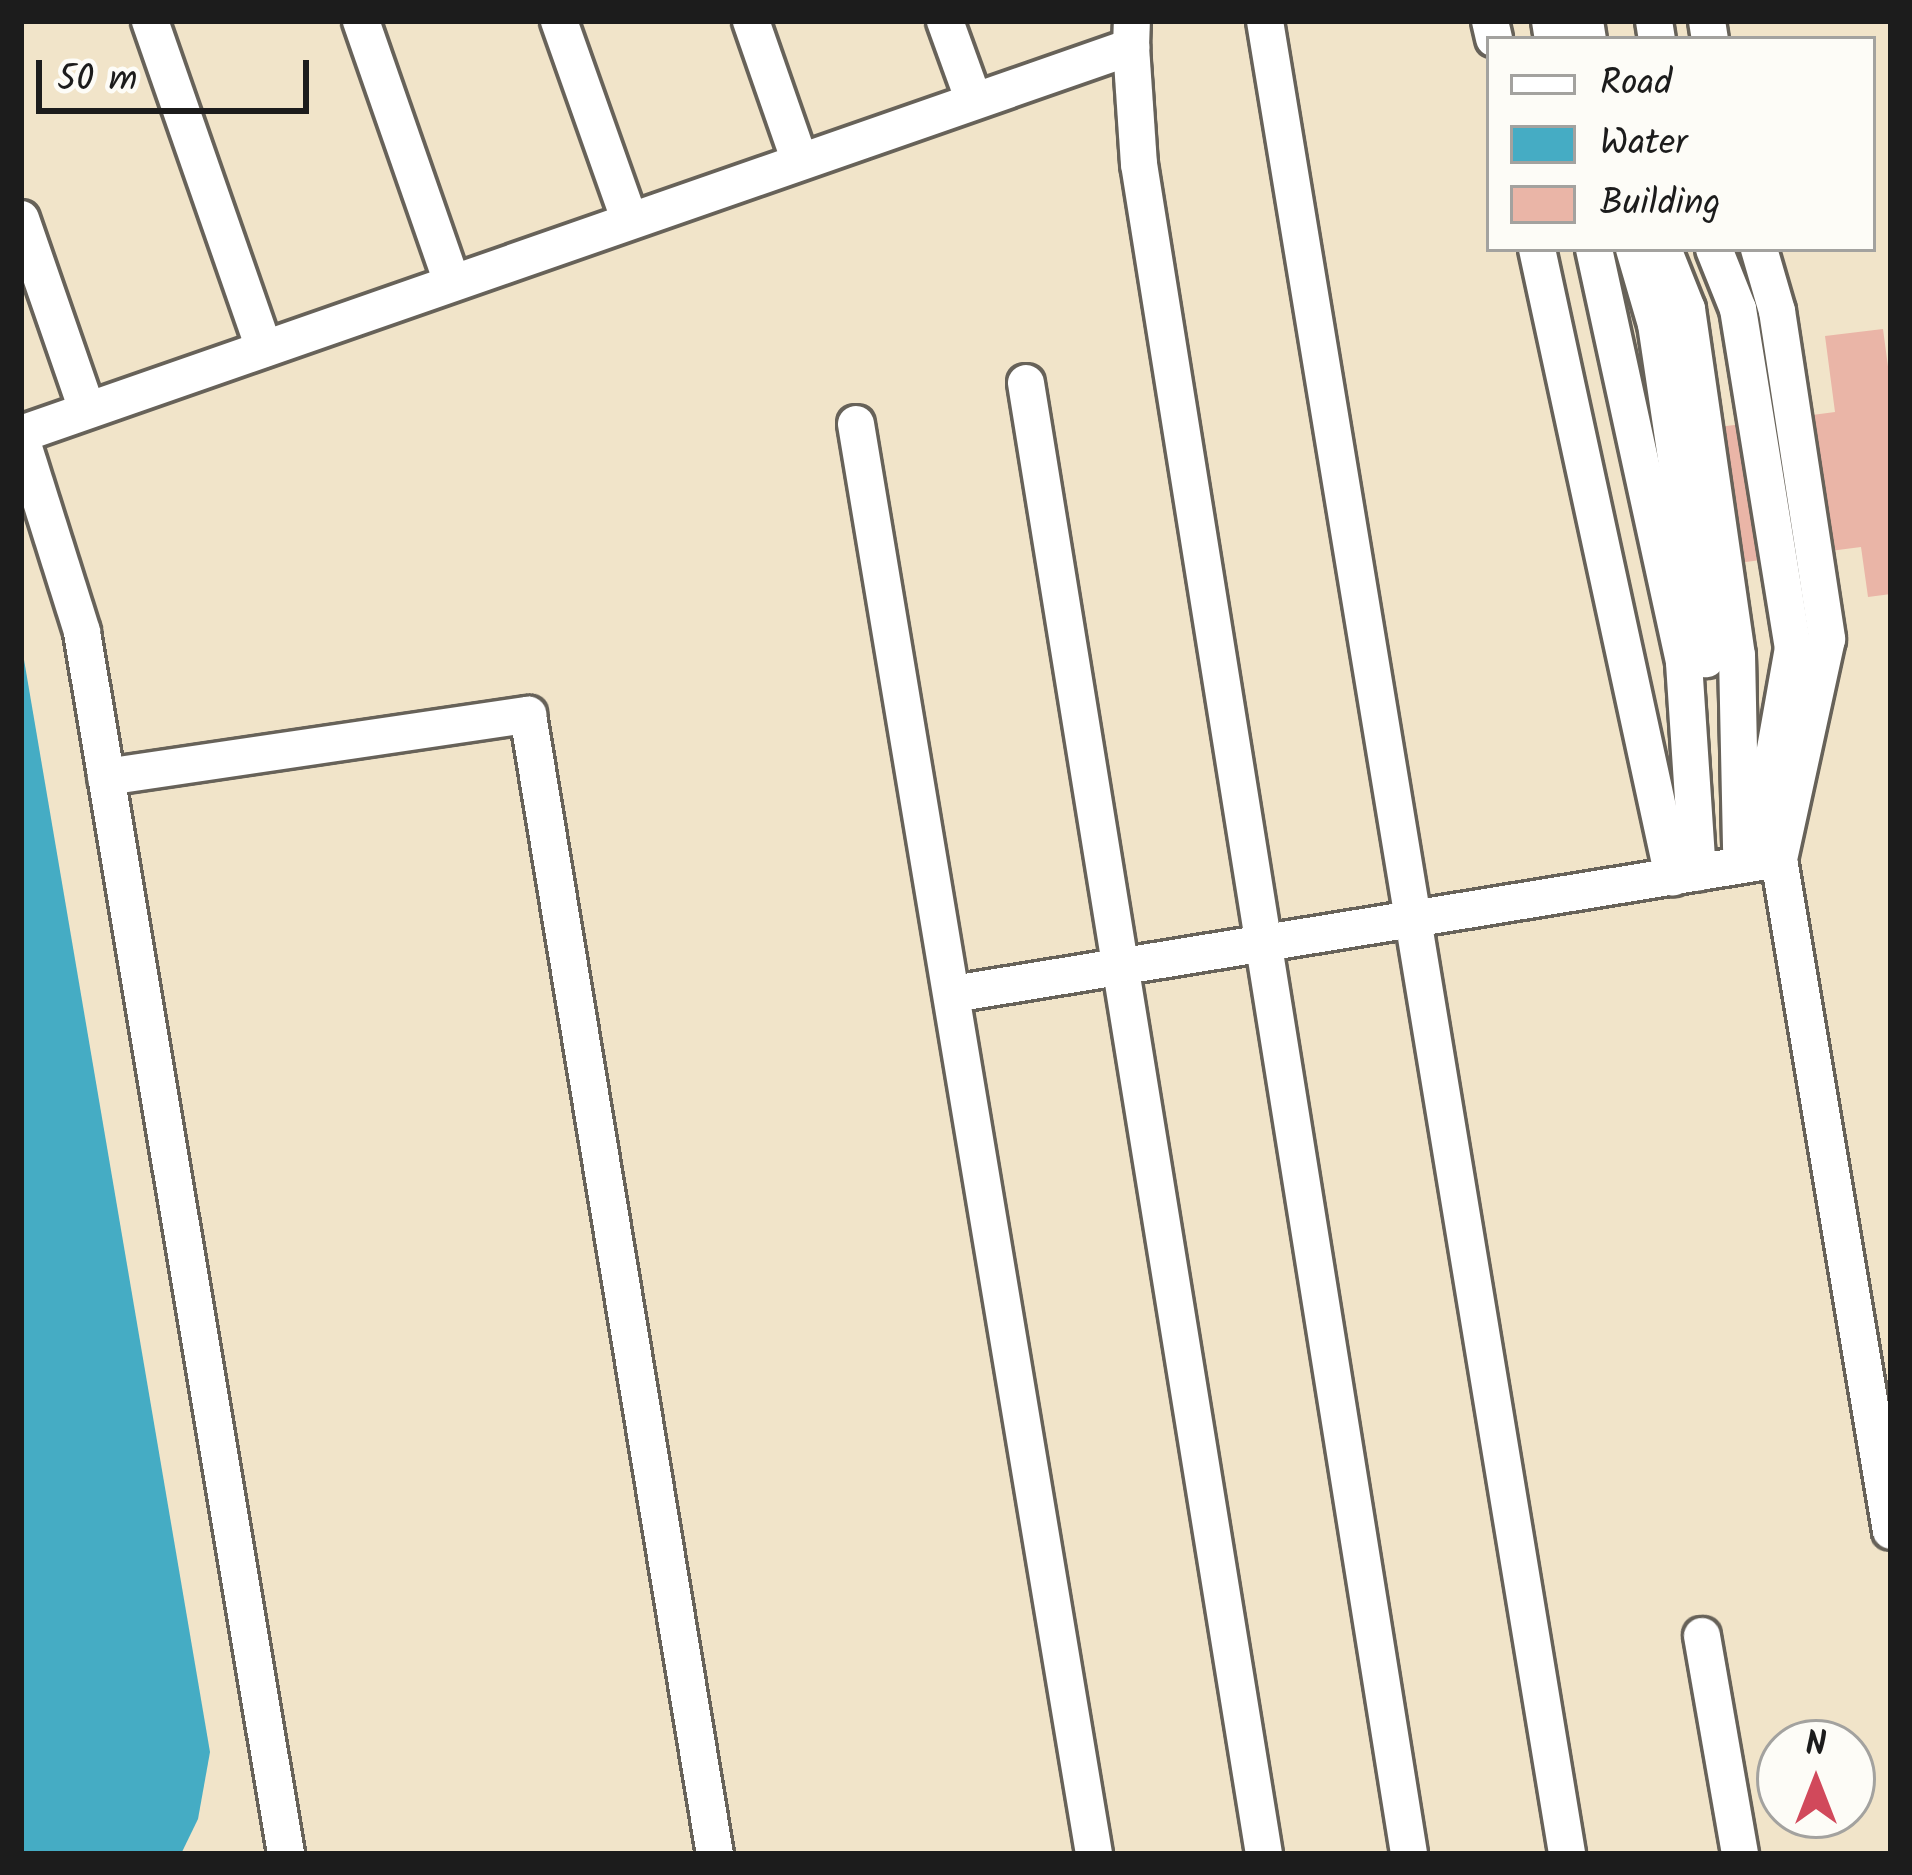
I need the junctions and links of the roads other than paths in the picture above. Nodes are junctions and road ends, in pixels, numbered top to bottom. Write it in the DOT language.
graph roads {
  1 [pos="150,21"];
  2 [pos="362,21"];
  3 [pos="560,21"];
  4 [pos="751,21"];
  5 [pos="945,21"];
  6 [pos="1265,21"];
  7 [pos="1131,34"];
  8 [pos="974,101"];
  9 [pos="800,161"];
  10 [pos="21,219"];
  11 [pos="630,221"];
  12 [pos="1538,252"];
  13 [pos="1595,252"];
  14 [pos="1635,252"];
  15 [pos="1664,252"];
  16 [pos="1715,252"];
  17 [pos="1761,252"];
  18 [pos="452,283"];
  19 [pos="264,349"];
  20 [pos="1026,383"];
  21 [pos="87,410"];
  22 [pos="856,424"];
  23 [pos="21,435"];
  24 [pos="106,777"];
  25 [pos="1728,868"];
  26 [pos="1414,921"];
  27 [pos="1267,944"];
  28 [pos="1116,968"];
  29 [pos="953,994"];
  30 [pos="1891,1532"];
  31 [pos="1702,1636"];
  32 [pos="286,1854"];
  33 [pos="715,1854"];
  34 [pos="1094,1854"];
  35 [pos="1264,1854"];
  36 [pos="1409,1854"];
  37 [pos="1567,1854"];
  38 [pos="1740,1854"];
  1 -- 19 [label="street"];
  2 -- 18 [label="street"];
  3 -- 11 [label="street"];
  4 -- 9 [label="street"];
  5 -- 8 [label="street"];
  6 -- 26 [label="street"];
  7 -- 8 [label="street"];
  7 -- 27 [label="street"];
  8 -- 9 [label="street"];
  9 -- 11 [label="street"];
  10 -- 21 [label="street"];
  11 -- 18 [label="street"];
  12 -- 25 [label="street"];
  13 -- 25 [label="street"];
  14 -- 25 [label="street"];
  15 -- 25 [label="street"];
  16 -- 25 [label="street"];
  17 -- 25 [label="street"];
  18 -- 19 [label="street"];
  19 -- 21 [label="street"];
  20 -- 28 [label="street"];
  21 -- 23 [label="street"];
  22 -- 29 [label="street"];
  23 -- 24 [label="street"];
  24 -- 32 [label="street"];
  24 -- 33 [label="street"];
  25 -- 26 [label="street"];
  25 -- 30 [label="street"];
  26 -- 27 [label="street"];
  26 -- 37 [label="street"];
  27 -- 28 [label="street"];
  27 -- 36 [label="street"];
  28 -- 29 [label="street"];
  28 -- 35 [label="street"];
  29 -- 34 [label="street"];
  31 -- 38 [label="street"];
}
